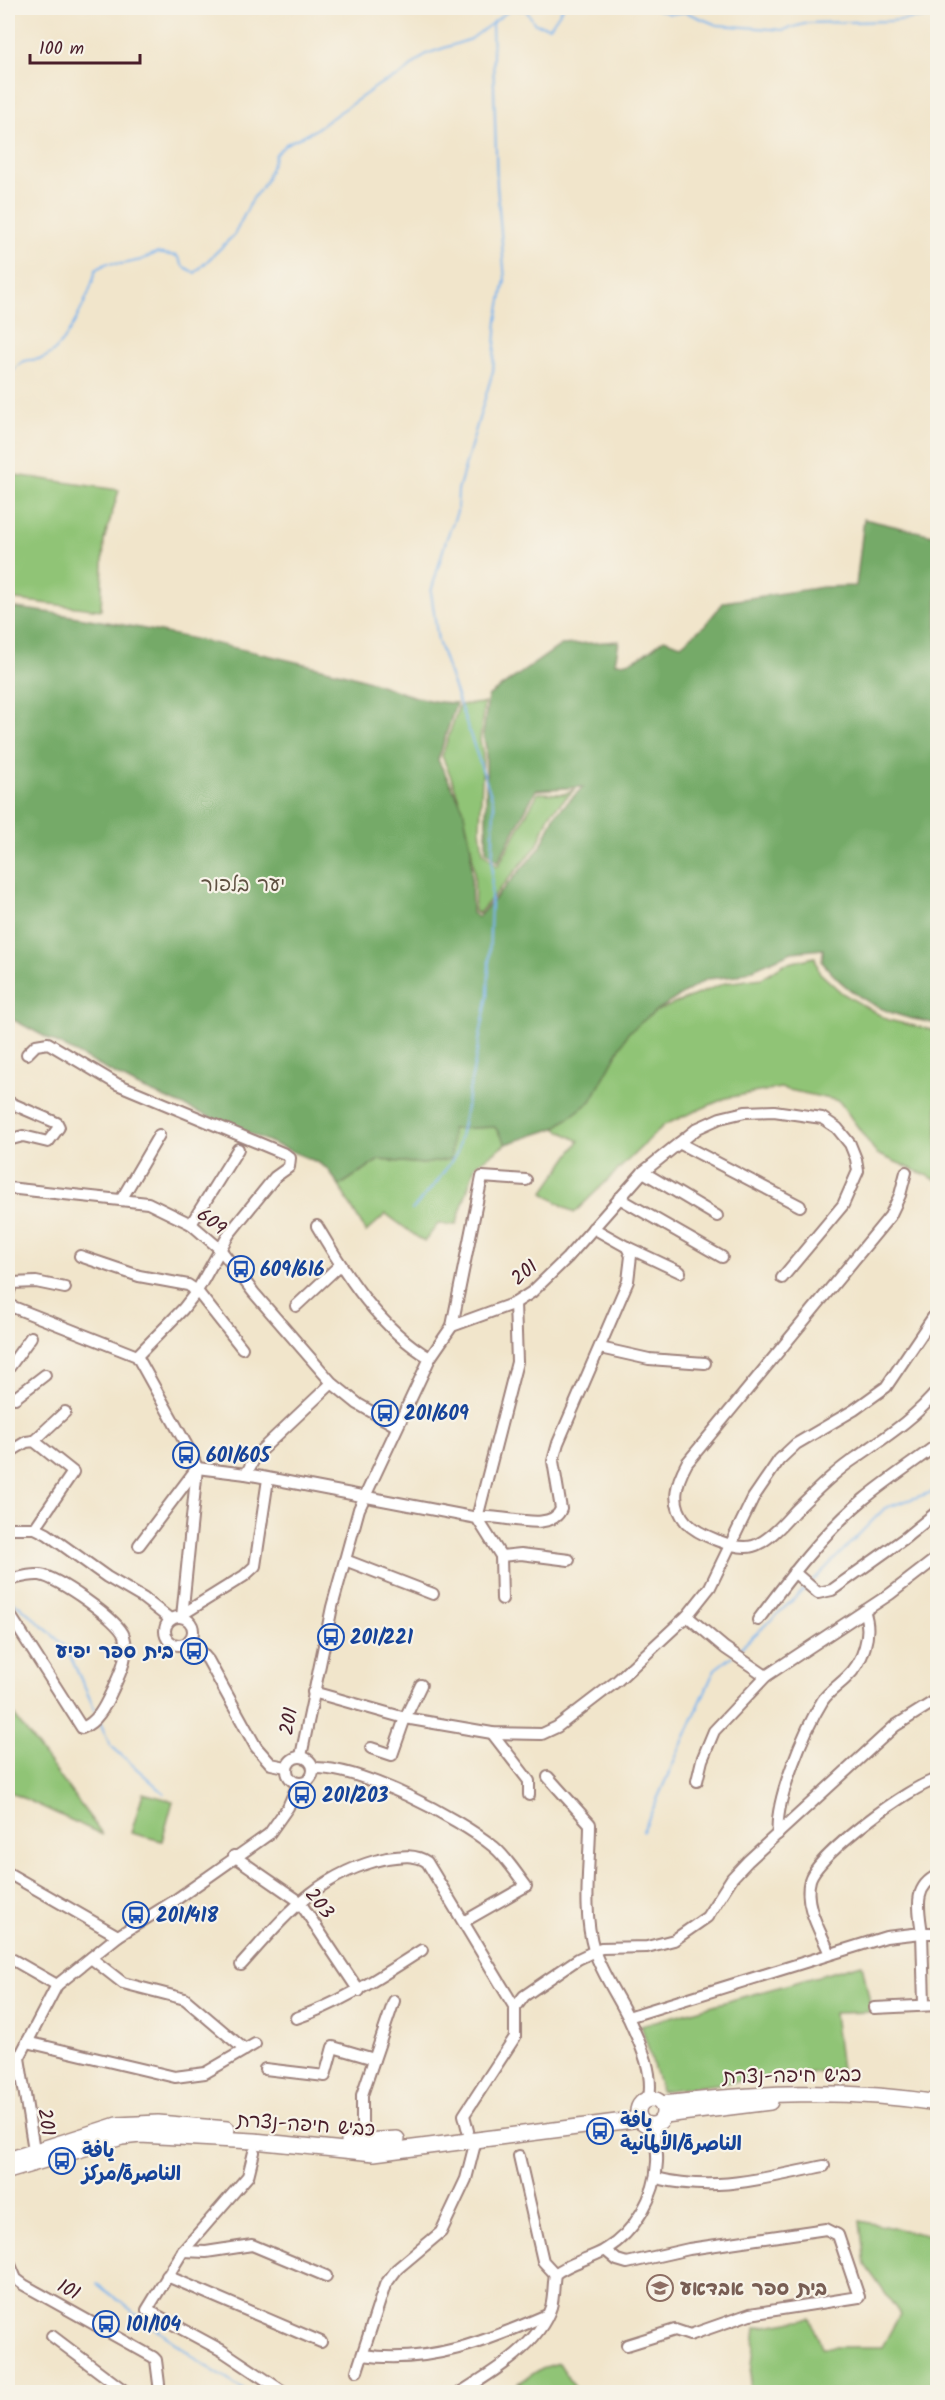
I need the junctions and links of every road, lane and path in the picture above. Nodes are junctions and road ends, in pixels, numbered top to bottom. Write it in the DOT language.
graph roads {
  1 [pos="27,1054"];
  2 [pos="8,1102"];
  3 [pos="159,1135"];
  4 [pos="8,1140"];
  5 [pos="679,1143"];
  6 [pos="238,1149"];
  7 [pos="643,1172"];
  8 [pos="906,1172"];
  9 [pos="526,1180"];
  10 [pos="8,1188"];
  11 [pos="619,1198"];
  12 [pos="121,1200"];
  13 [pos="800,1206"];
  14 [pos="717,1216"];
  15 [pos="190,1224"];
  16 [pos="317,1226"];
  17 [pos="593,1228"];
  18 [pos="627,1247"];
  19 [pos="220,1249"];
  20 [pos="80,1256"];
  21 [pos="722,1257"];
  22 [pos="340,1265"];
  23 [pos="680,1272"];
  24 [pos="782,1278"];
  25 [pos="65,1288"];
  26 [pos="197,1291"];
  27 [pos="8,1294"];
  28 [pos="515,1303"];
  29 [pos="8,1305"];
  30 [pos="296,1306"];
  31 [pos="938,1310"];
  32 [pos="452,1326"];
  33 [pos="31,1337"];
  34 [pos="242,1348"];
  35 [pos="600,1348"];
  36 [pos="137,1356"];
  37 [pos="430,1359"];
  38 [pos="705,1363"];
  39 [pos="8,1369"];
  40 [pos="45,1375"];
  41 [pos="332,1383"];
  42 [pos="938,1390"];
  43 [pos="8,1394"];
  44 [pos="65,1412"];
  45 [pos="396,1426"];
  46 [pos="34,1441"];
  47 [pos="938,1444"];
  48 [pos="8,1453"];
  49 [pos="197,1468"];
  50 [pos="246,1474"];
  51 [pos="268,1479"];
  52 [pos="363,1497"];
  53 [pos="938,1511"];
  54 [pos="477,1518"];
  55 [pos="8,1528"];
  56 [pos="35,1528"];
  57 [pos="732,1543"];
  58 [pos="139,1545"];
  59 [pos="501,1556"];
  60 [pos="938,1557"];
  61 [pos="345,1560"];
  62 [pos="569,1560"];
  63 [pos="794,1572"];
  64 [pos="8,1580"];
  65 [pos="433,1594"];
  66 [pos="502,1599"];
  67 [pos="864,1611"];
  68 [pos="8,1612"];
  69 [pos="182,1615"];
  70 [pos="687,1616"];
  71 [pos="170,1619"];
  72 [pos="758,1620"];
  73 [pos="190,1639"];
  74 [pos="766,1676"];
  75 [pos="421,1685"];
  76 [pos="313,1692"];
  77 [pos="938,1699"];
  78 [pos="405,1718"];
  79 [pos="492,1733"];
  80 [pos="371,1748"];
  81 [pos="301,1756"];
  82 [pos="286,1767"];
  83 [pos="313,1768"];
  84 [pos="548,1777"];
  85 [pos="938,1779"];
  86 [pos="697,1782"];
  87 [pos="298,1784"];
  88 [pos="529,1795"];
  89 [pos="778,1834"];
  90 [pos="234,1856"];
  91 [pos="8,1873"];
  92 [pos="938,1875"];
  93 [pos="299,1901"];
  94 [pos="465,1921"];
  95 [pos="922,1933"];
  96 [pos="938,1933"];
  97 [pos="118,1936"];
  98 [pos="422,1950"];
  99 [pos="595,1951"];
  100 [pos="830,1954"];
  101 [pos="8,1957"];
  102 [pos="91,1958"];
  103 [pos="241,1965"];
  104 [pos="57,1985"];
  105 [pos="358,1991"];
  106 [pos="394,2001"];
  107 [pos="924,2004"];
  108 [pos="938,2005"];
  109 [pos="515,2008"];
  110 [pos="874,2008"];
  111 [pos="628,2017"];
  112 [pos="296,2018"];
  113 [pos="27,2042"];
  114 [pos="255,2044"];
  115 [pos="244,2049"];
  116 [pos="13,2059"];
  117 [pos="374,2059"];
  118 [pos="265,2069"];
  119 [pos="938,2103"];
  120 [pos="651,2112"];
  121 [pos="362,2131"];
  122 [pos="472,2135"];
  123 [pos="254,2152"];
  124 [pos="35,2156"];
  125 [pos="519,2156"];
  126 [pos="8,2160"];
  127 [pos="824,2166"];
  128 [pos="8,2171"];
  129 [pos="656,2178"];
  130 [pos="183,2250"];
  131 [pos="606,2250"];
  132 [pos="8,2260"];
  133 [pos="555,2274"];
  134 [pos="168,2276"];
  135 [pos="326,2276"];
  136 [pos="548,2315"];
  137 [pos="52,2336"];
  138 [pos="321,2342"];
  139 [pos="627,2345"];
  140 [pos="363,2355"];
  141 [pos="357,2371"];
  142 [pos="126,2392"];
  143 [pos="160,2392"];
  144 [pos="284,2392"];
  145 [pos="460,2392"];
  1 -- 19 [label="street"];
  2 -- 4 [label="street"];
  3 -- 12 [label="street"];
  5 -- 7 [label="street, 201"];
  5 -- 13 [label="street"];
  5 -- 24 [label="street, 201"];
  6 -- 15 [label="street"];
  7 -- 11 [label="street, 201"];
  7 -- 14 [label="street"];
  8 -- 57 [label="street"];
  9 -- 32 [label="street"];
  10 -- 12 [label="street, 609"];
  11 -- 17 [label="street, 201"];
  11 -- 21 [label="street"];
  12 -- 15 [label="street, 609"];
  15 -- 19 [label="street, 609"];
  16 -- 22 [label="street"];
  17 -- 18 [label="street"];
  17 -- 28 [label="street, 201"];
  18 -- 23 [label="street"];
  18 -- 35 [label="street"];
  19 -- 26 [label="street"];
  19 -- 41 [label="street, 609"];
  20 -- 26 [label="street"];
  22 -- 30 [label="street"];
  22 -- 37 [label="street"];
  25 -- 27 [label="street"];
  26 -- 34 [label="street"];
  26 -- 36 [label="street"];
  28 -- 32 [label="street, 201"];
  28 -- 54 [label="street"];
  29 -- 36 [label="street"];
  31 -- 57 [label="street"];
  32 -- 37 [label="street, 201"];
  33 -- 39 [label="street"];
  35 -- 38 [label="street"];
  35 -- 54 [label="street"];
  36 -- 49 [label="street"];
  37 -- 45 [label="street, 201"];
  40 -- 43 [label="street"];
  41 -- 45 [label="street, 609"];
  41 -- 50 [label="street"];
  42 -- 57 [label="street"];
  44 -- 46 [label="street"];
  45 -- 52 [label="street, 201"];
  46 -- 48 [label="street"];
  46 -- 56 [label="street"];
  47 -- 63 [label="street"];
  49 -- 50 [label="street"];
  49 -- 58 [label="street"];
  49 -- 69 [label="street"];
  50 -- 51 [label="street"];
  51 -- 52 [label="street"];
  51 -- 69 [label="street"];
  52 -- 54 [label="street"];
  52 -- 61 [label="street, 201"];
  53 -- 63 [label="street"];
  54 -- 59 [label="street"];
  55 -- 56 [label="street"];
  56 -- 71 [label="street"];
  57 -- 70 [label="street"];
  59 -- 62 [label="street"];
  59 -- 66 [label="street"];
  60 -- 67 [label="street"];
  61 -- 65 [label="street"];
  61 -- 76 [label="street, 201"];
  63 -- 72 [label="street"];
  64 -- 68 [label="street"];
  67 -- 74 [label="street"];
  67 -- 89 [label="street"];
  69 -- 71 [label="street"];
  69 -- 73 [label="street"];
  70 -- 74 [label="street"];
  70 -- 79 [label="street"];
  71 -- 73 [label="street"];
  73 -- 82 [label="street"];
  74 -- 86 [label="street"];
  75 -- 78 [label="street"];
  76 -- 78 [label="street"];
  76 -- 81 [label="street, 201"];
  77 -- 89 [label="street"];
  78 -- 79 [label="street"];
  78 -- 80 [label="street"];
  79 -- 88 [label="street"];
  81 -- 82 [label="street"];
  81 -- 83 [label="street"];
  82 -- 87 [label="street"];
  83 -- 87 [label="street"];
  83 -- 94 [label="street"];
  84 -- 99 [label="street"];
  85 -- 100 [label="street"];
  87 -- 90 [label="street, 201"];
  89 -- 99 [label="street"];
  90 -- 93 [label="street, 203"];
  90 -- 97 [label="street, 201"];
  91 -- 97 [label="street"];
  92 -- 95 [label="street"];
  93 -- 94 [label="street"];
  93 -- 103 [label="street"];
  93 -- 105 [label="street, 203"];
  94 -- 109 [label="street"];
  95 -- 96 [label="street"];
  95 -- 100 [label="street"];
  95 -- 107 [label="street"];
  97 -- 102 [label="street, 201"];
  98 -- 105 [label="street"];
  99 -- 109 [label="street"];
  99 -- 111 [label="street"];
  100 -- 111 [label="street"];
  101 -- 104 [label="street"];
  102 -- 104 [label="street, 201"];
  102 -- 115 [label="street"];
  104 -- 113 [label="street, 201"];
  105 -- 112 [label="street"];
  106 -- 117 [label="street"];
  107 -- 108 [label="street"];
  107 -- 110 [label="street"];
  109 -- 122 [label="street"];
  111 -- 120 [label="street"];
  113 -- 115 [label="street"];
  113 -- 116 [label="street, 201"];
  114 -- 115 [label="street"];
  116 -- 124 [label="street, 201"];
  117 -- 118 [label="street"];
  117 -- 121 [label="street"];
  119 -- 120 [label="highway, כביש חיפה-נצרת"];
  120 -- 122 [label="highway, כביש חיפה-נצרת"];
  120 -- 129 [label="street"];
  122 -- 124 [label="highway, כביש חיפה-נצרת"];
  122 -- 140 [label="street"];
  123 -- 130 [label="street"];
  124 -- 126 [label="highway, כביש חיפה-נצרת"];
  124 -- 128 [label="highway, כביש חיפה-נצרת"];
  125 -- 133 [label="street"];
  127 -- 129 [label="street"];
  129 -- 131 [label="street"];
  130 -- 134 [label="street"];
  130 -- 135 [label="street"];
  131 -- 133 [label="street"];
  131 -- 139 [label="street"];
  132 -- 143 [label="street, 101"];
  133 -- 136 [label="street"];
  134 -- 138 [label="street"];
  134 -- 144 [label="street"];
  136 -- 140 [label="street"];
  136 -- 145 [label="street"];
  137 -- 142 [label="street"];
  140 -- 141 [label="street"];
}
